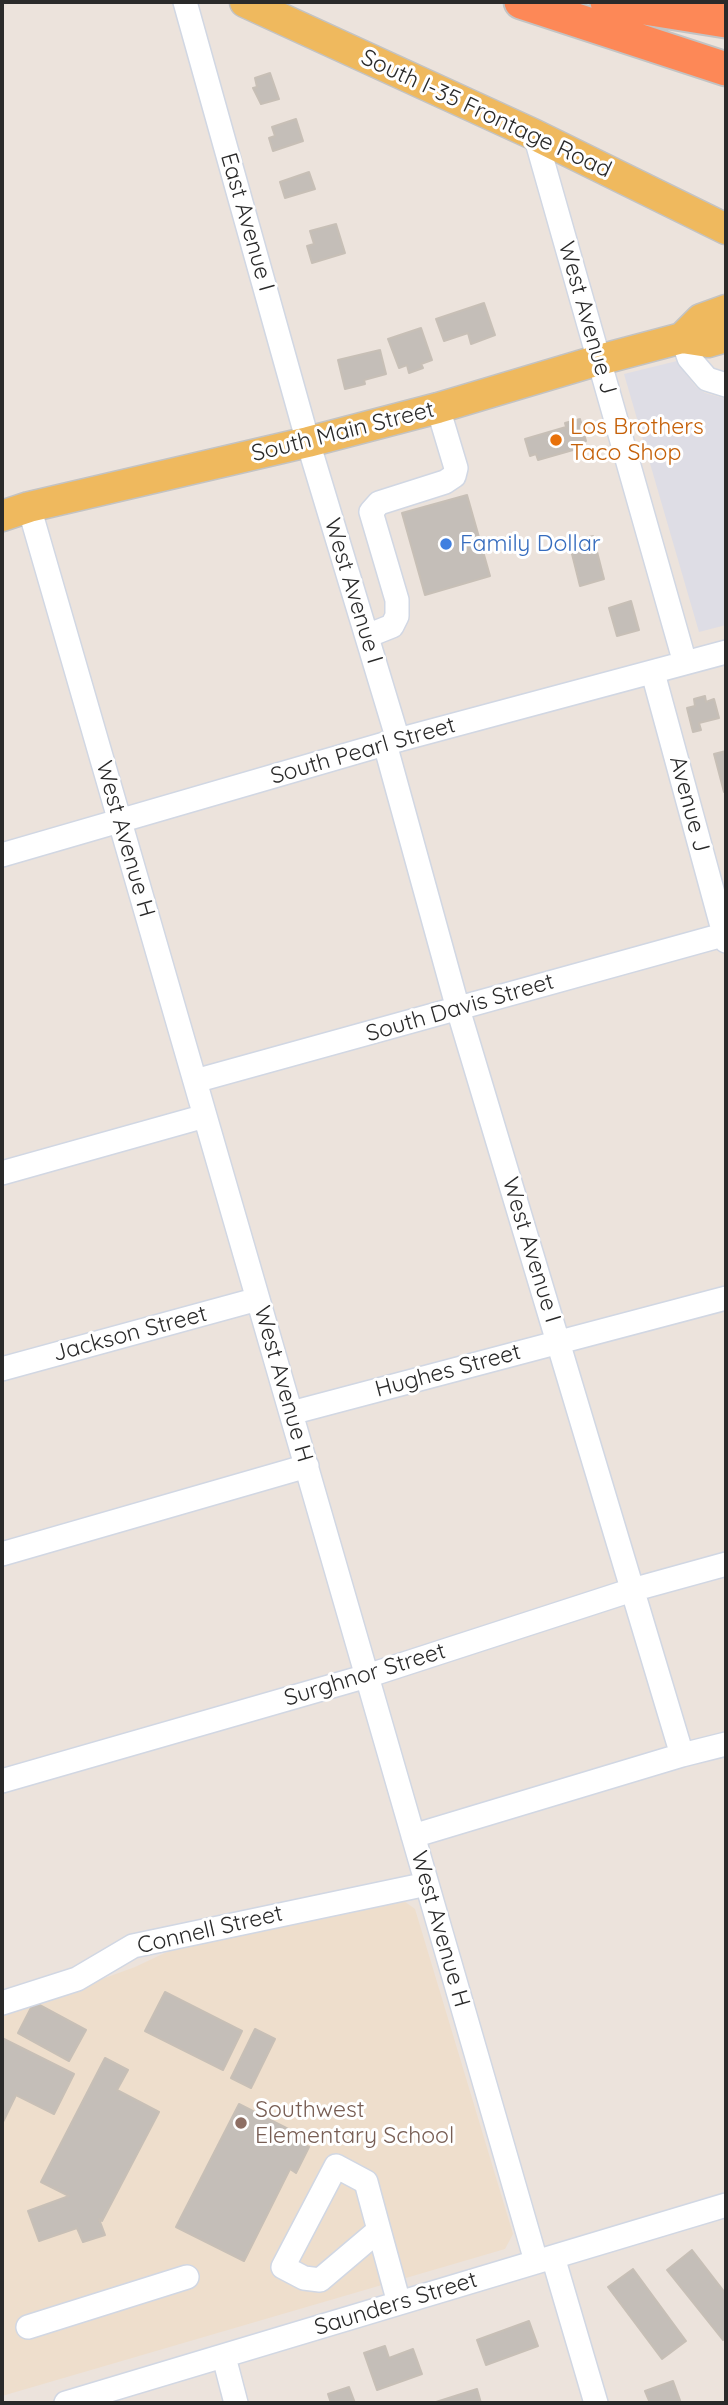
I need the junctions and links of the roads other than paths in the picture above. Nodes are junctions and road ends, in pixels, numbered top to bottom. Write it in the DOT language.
graph roads {
  1 [pos="185,2"];
  2 [pos="245,2"];
  3 [pos="521,2"];
  4 [pos="607,2"];
  5 [pos="726,21"];
  6 [pos="726,69"];
  7 [pos="535,135"];
  8 [pos="726,229"];
  9 [pos="726,310"];
  10 [pos="726,337"];
  11 [pos="682,338"];
  12 [pos="599,360"];
  13 [pos="726,385"];
  14 [pos="438,408"];
  15 [pos="309,442"];
  16 [pos="16,511"];
  17 [pos="371,512"];
  18 [pos="332,521"];
  19 [pos="367,636"];
  20 [pos="726,652"];
  21 [pos="685,663"];
  22 [pos="653,673"];
  23 [pos="391,742"];
  24 [pos="120,819"];
  25 [pos="2,855"];
  26 [pos="726,937"];
  27 [pos="458,1009"];
  28 [pos="195,1082"];
  29 [pos="205,1116"];
  30 [pos="2,1173"];
  31 [pos="726,1298"];
  32 [pos="258,1299"];
  33 [pos="559,1342"];
  34 [pos="2,1370"];
  35 [pos="291,1413"];
  36 [pos="307,1466"];
  37 [pos="2,1554"];
  38 [pos="726,1564"];
  39 [pos="632,1590"];
  40 [pos="367,1676"];
  41 [pos="726,1744"];
  42 [pos="681,1755"];
  43 [pos="2,1781"];
  44 [pos="413,1836"];
  45 [pos="427,1884"];
  46 [pos="2,2003"];
  47 [pos="726,2205"];
  48 [pos="379,2230"];
  49 [pos="545,2259"];
  50 [pos="187,2277"];
  51 [pos="400,2303"];
  52 [pos="27,2327"];
  53 [pos="223,2357"];
  54 [pos="66,2403"];
  55 [pos="236,2403"];
  56 [pos="596,2403"];
  1 -- 15 [label="street, East Avenue I"];
  2 -- 7 [label="main road, South I-35 Frontage Road"];
  3 -- 6 [label="highway"];
  4 -- 5 [label="highway"];
  7 -- 8 [label="main road, South I-35 Frontage Road"];
  7 -- 12 [label="street, West Avenue J"];
  9 -- 11 [label="main road, South Main Street"];
  10 -- 11 [label="main road, South Main Street"];
  11 -- 12 [label="main road, South Main Street"];
  11 -- 13 [label="street"];
  12 -- 14 [label="main road, South Main Street"];
  12 -- 21 [label="street, West Avenue J"];
  14 -- 15 [label="main road, South Main Street"];
  14 -- 17 [label="street"];
  15 -- 16 [label="main road, South Main Street"];
  15 -- 18 [label="street, West Avenue I"];
  16 -- 24 [label="street, West Avenue H"];
  17 -- 18 [label="street"];
  17 -- 19 [label="street"];
  18 -- 19 [label="street, West Avenue I"];
  19 -- 23 [label="street, West Avenue I"];
  20 -- 21 [label="street, South Pearl Street"];
  21 -- 22 [label="street, South Pearl Street"];
  22 -- 23 [label="street, South Pearl Street"];
  22 -- 26 [label="street, Avenue J"];
  23 -- 24 [label="street, South Pearl Street"];
  23 -- 27 [label="street, West Avenue I"];
  24 -- 25 [label="street, South Pearl Street"];
  24 -- 28 [label="street, West Avenue H"];
  26 -- 27 [label="street, South Davis Street"];
  27 -- 28 [label="street, South Davis Street"];
  27 -- 33 [label="street, West Avenue I"];
  28 -- 29 [label="street, West Avenue H"];
  29 -- 30 [label="street"];
  29 -- 32 [label="street, West Avenue H"];
  31 -- 33 [label="street, Hughes Street"];
  32 -- 34 [label="street, Jackson Street"];
  32 -- 35 [label="street, West Avenue H"];
  33 -- 35 [label="street, Hughes Street"];
  33 -- 39 [label="street, West Avenue I"];
  35 -- 36 [label="street, West Avenue H"];
  36 -- 37 [label="street"];
  36 -- 40 [label="street, West Avenue H"];
  38 -- 39 [label="street, Surghnor Street"];
  39 -- 40 [label="street, Surghnor Street"];
  39 -- 42 [label="street, West Avenue I"];
  40 -- 43 [label="street, Surghnor Street"];
  40 -- 44 [label="street, West Avenue H"];
  41 -- 42 [label="street"];
  42 -- 44 [label="street"];
  44 -- 45 [label="street, West Avenue H"];
  45 -- 46 [label="street, Connell Street"];
  45 -- 49 [label="street, West Avenue H"];
  47 -- 49 [label="street, Saunders Street"];
  48 -- 48 [label="street"];
  48 -- 51 [label="street"];
  49 -- 51 [label="street, Saunders Street"];
  49 -- 56 [label="street, West Avenue H"];
  50 -- 52 [label="street"];
  51 -- 53 [label="street, Saunders Street"];
  53 -- 54 [label="street, Saunders Street"];
  53 -- 55 [label="street"];
}
